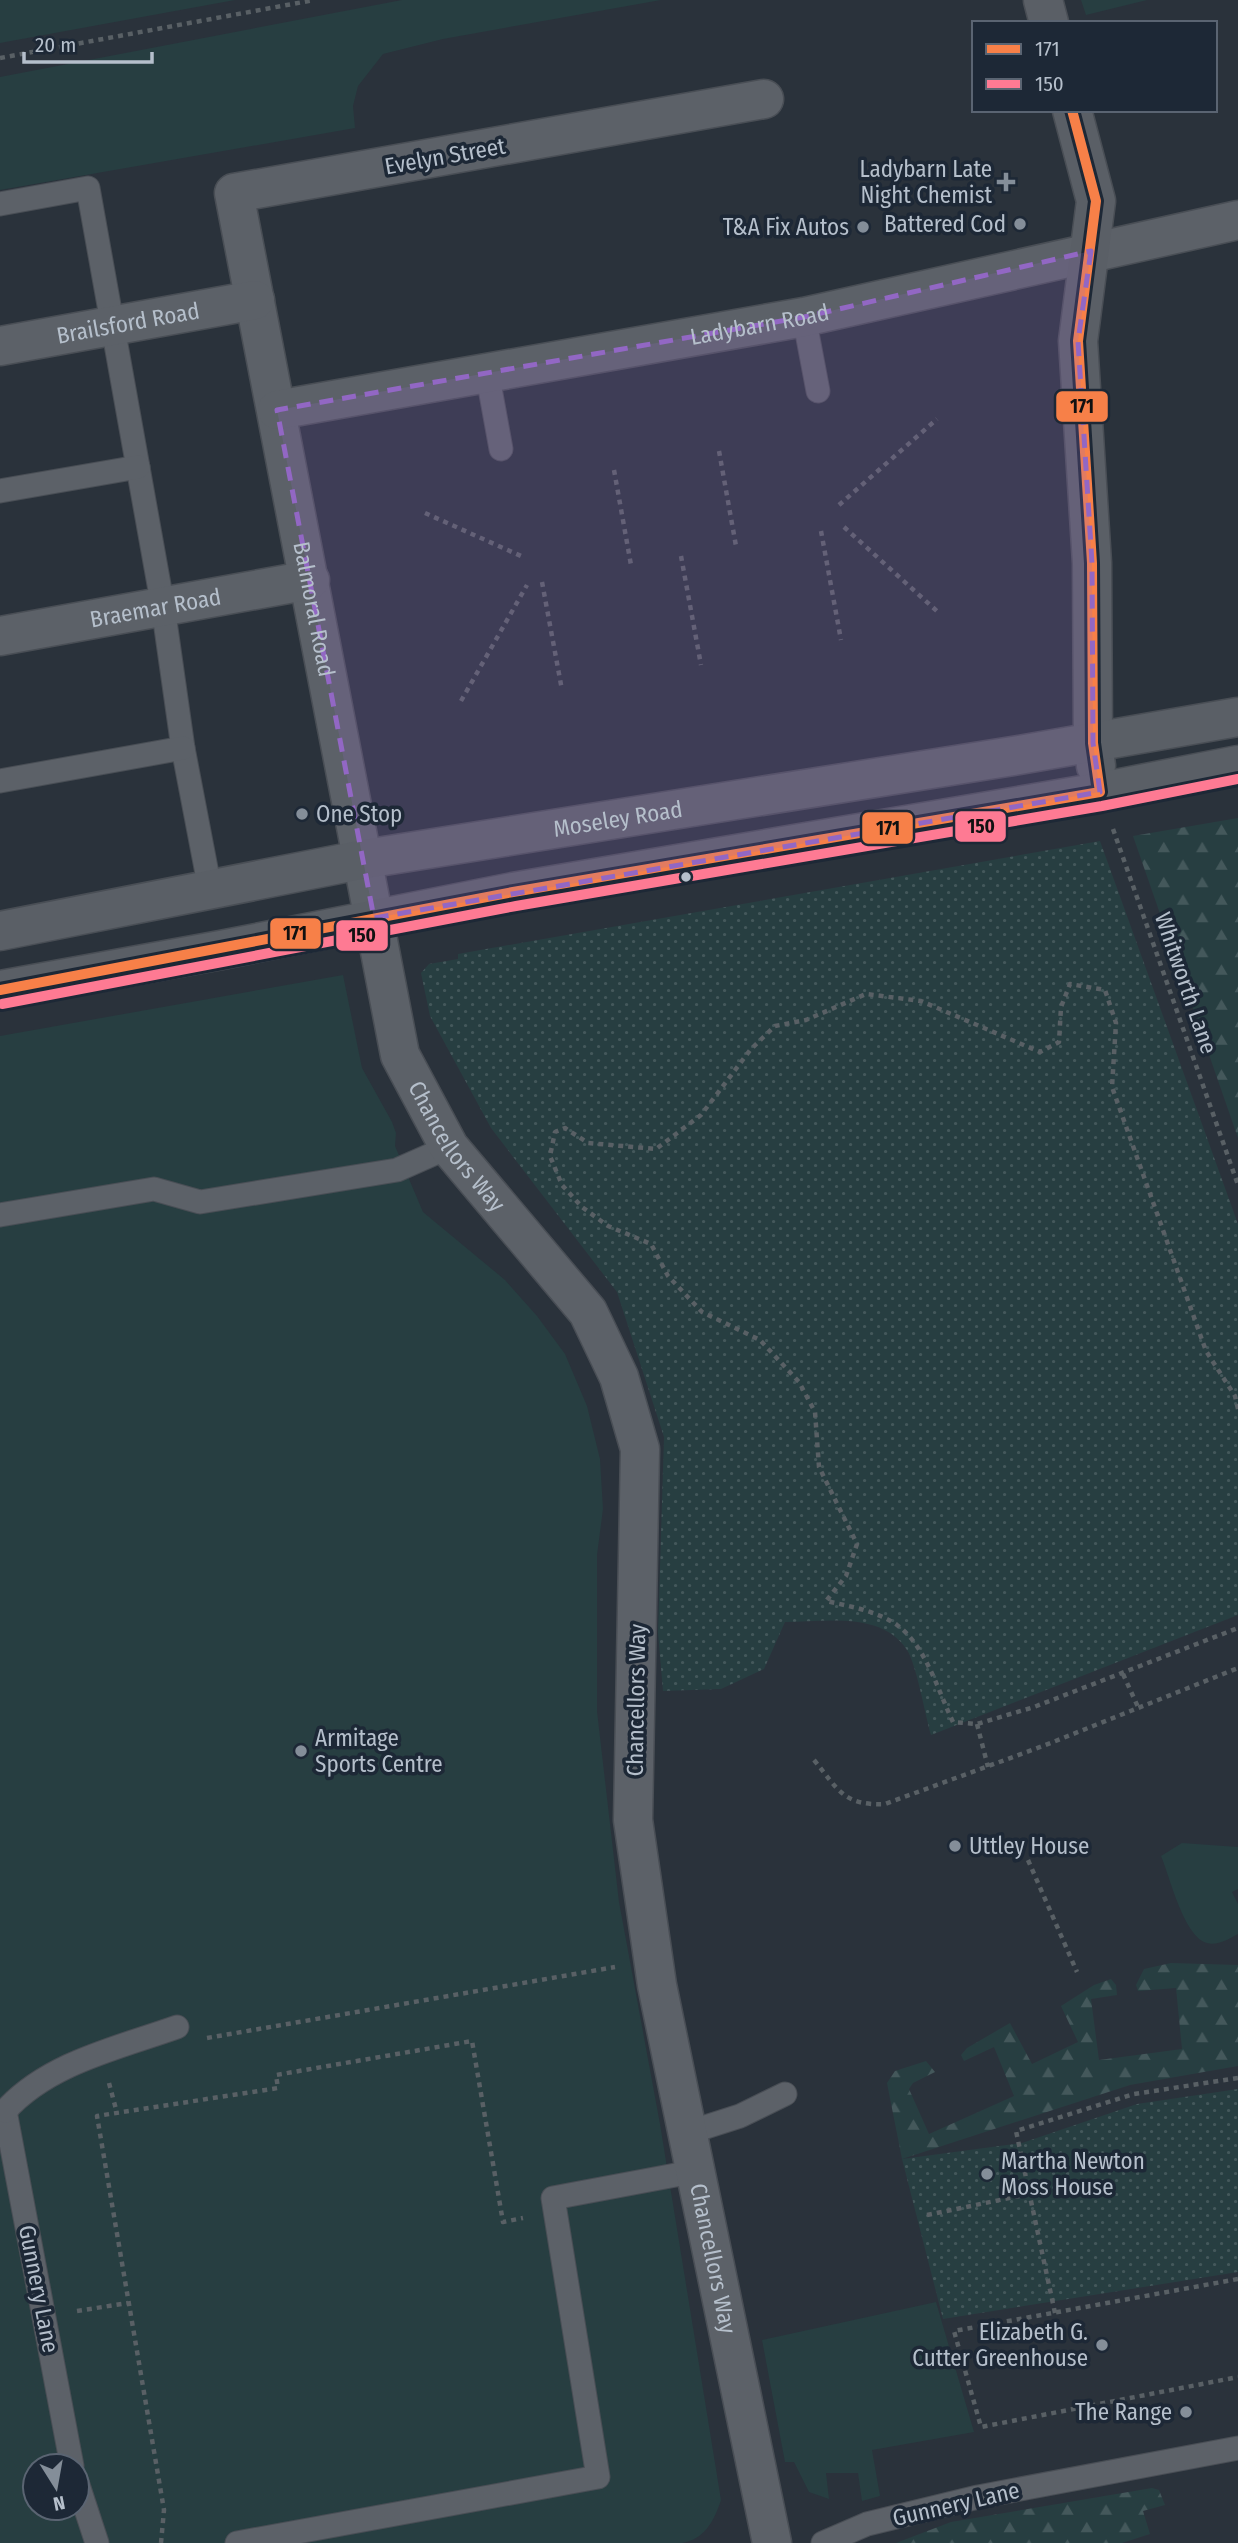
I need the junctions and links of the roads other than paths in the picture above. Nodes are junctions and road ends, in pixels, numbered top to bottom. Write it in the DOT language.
graph roads {
  1 [pos="1043,0"];
  2 [pos="1048,21"];
  3 [pos="764,99"];
  4 [pos="1073,112"];
  5 [pos="0,204"];
  6 [pos="1238,220"];
  7 [pos="1091,251"];
  8 [pos="256,300"];
  9 [pos="804,317"];
  10 [pos="113,325"];
  11 [pos="0,346"];
  12 [pos="487,372"];
  13 [pos="818,390"];
  14 [pos="277,410"];
  15 [pos="501,449"];
  16 [pos="138,467"];
  17 [pos="0,491"];
  18 [pos="310,580"];
  19 [pos="163,607"];
  20 [pos="0,636"];
  21 [pos="1238,717"];
  22 [pos="1093,743"];
  23 [pos="183,748"];
  24 [pos="1238,765"];
  25 [pos="0,781"];
  26 [pos="1100,792"];
  27 [pos="365,859"];
  28 [pos="210,890"];
  29 [pos="374,918"];
  30 [pos="0,931"];
  31 [pos="0,990"];
  32 [pos="449,1147"];
  33 [pos="0,1215"];
  34 [pos="177,2027"];
  35 [pos="785,2094"];
  36 [pos="2,2110"];
  37 [pos="690,2132"];
  38 [pos="697,2171"];
  39 [pos="1238,2448"];
  40 [pos="69,2452"];
  41 [pos="90,2522"];
  42 [pos="97,2543"];
  43 [pos="237,2543"];
  44 [pos="772,2543"];
  45 [pos="823,2543"];
  1 -- 2 [label="main road"];
  3 -- 8 [label="street, Evelyn Street"];
  4 -- 7 [label="main road"];
  5 -- 10 [label="lane"];
  6 -- 7 [label="street, Ladybarn Road"];
  7 -- 9 [label="street, Ladybarn Road"];
  7 -- 22 [label="main road"];
  8 -- 10 [label="street, Brailsford Road"];
  8 -- 14 [label="street, Balmoral Road"];
  9 -- 12 [label="street, Ladybarn Road"];
  9 -- 13 [label="lane"];
  10 -- 11 [label="street, Brailsford Road"];
  10 -- 16 [label="lane"];
  12 -- 14 [label="street, Ladybarn Road"];
  12 -- 15 [label="lane"];
  14 -- 18 [label="street, Balmoral Road"];
  16 -- 17 [label="lane"];
  16 -- 19 [label="lane"];
  18 -- 19 [label="street, Braemar Road"];
  18 -- 27 [label="street, Balmoral Road"];
  19 -- 20 [label="street, Braemar Road"];
  19 -- 23 [label="lane"];
  21 -- 22 [label="main road, Moseley Road"];
  22 -- 26 [label="main road"];
  22 -- 27 [label="main road, Moseley Road"];
  23 -- 25 [label="lane"];
  23 -- 28 [label="lane"];
  24 -- 26 [label="main road"];
  26 -- 29 [label="main road"];
  27 -- 28 [label="main road, Moseley Road"];
  27 -- 29 [label="street, Balmoral Road"];
  28 -- 30 [label="main road, Moseley Road"];
  29 -- 31 [label="main road"];
  29 -- 32 [label="street, Chancellors Way"];
  32 -- 33 [label="lane"];
  32 -- 37 [label="street, Chancellors Way"];
  34 -- 36 [label="lane"];
  35 -- 37 [label="lane"];
  36 -- 40 [label="lane, Gunnery Lane"];
  37 -- 38 [label="street, Chancellors Way"];
  38 -- 43 [label="lane"];
  38 -- 44 [label="street, Chancellors Way"];
  39 -- 45 [label="lane, Gunnery Lane"];
  41 -- 42 [label="lane"];
}
